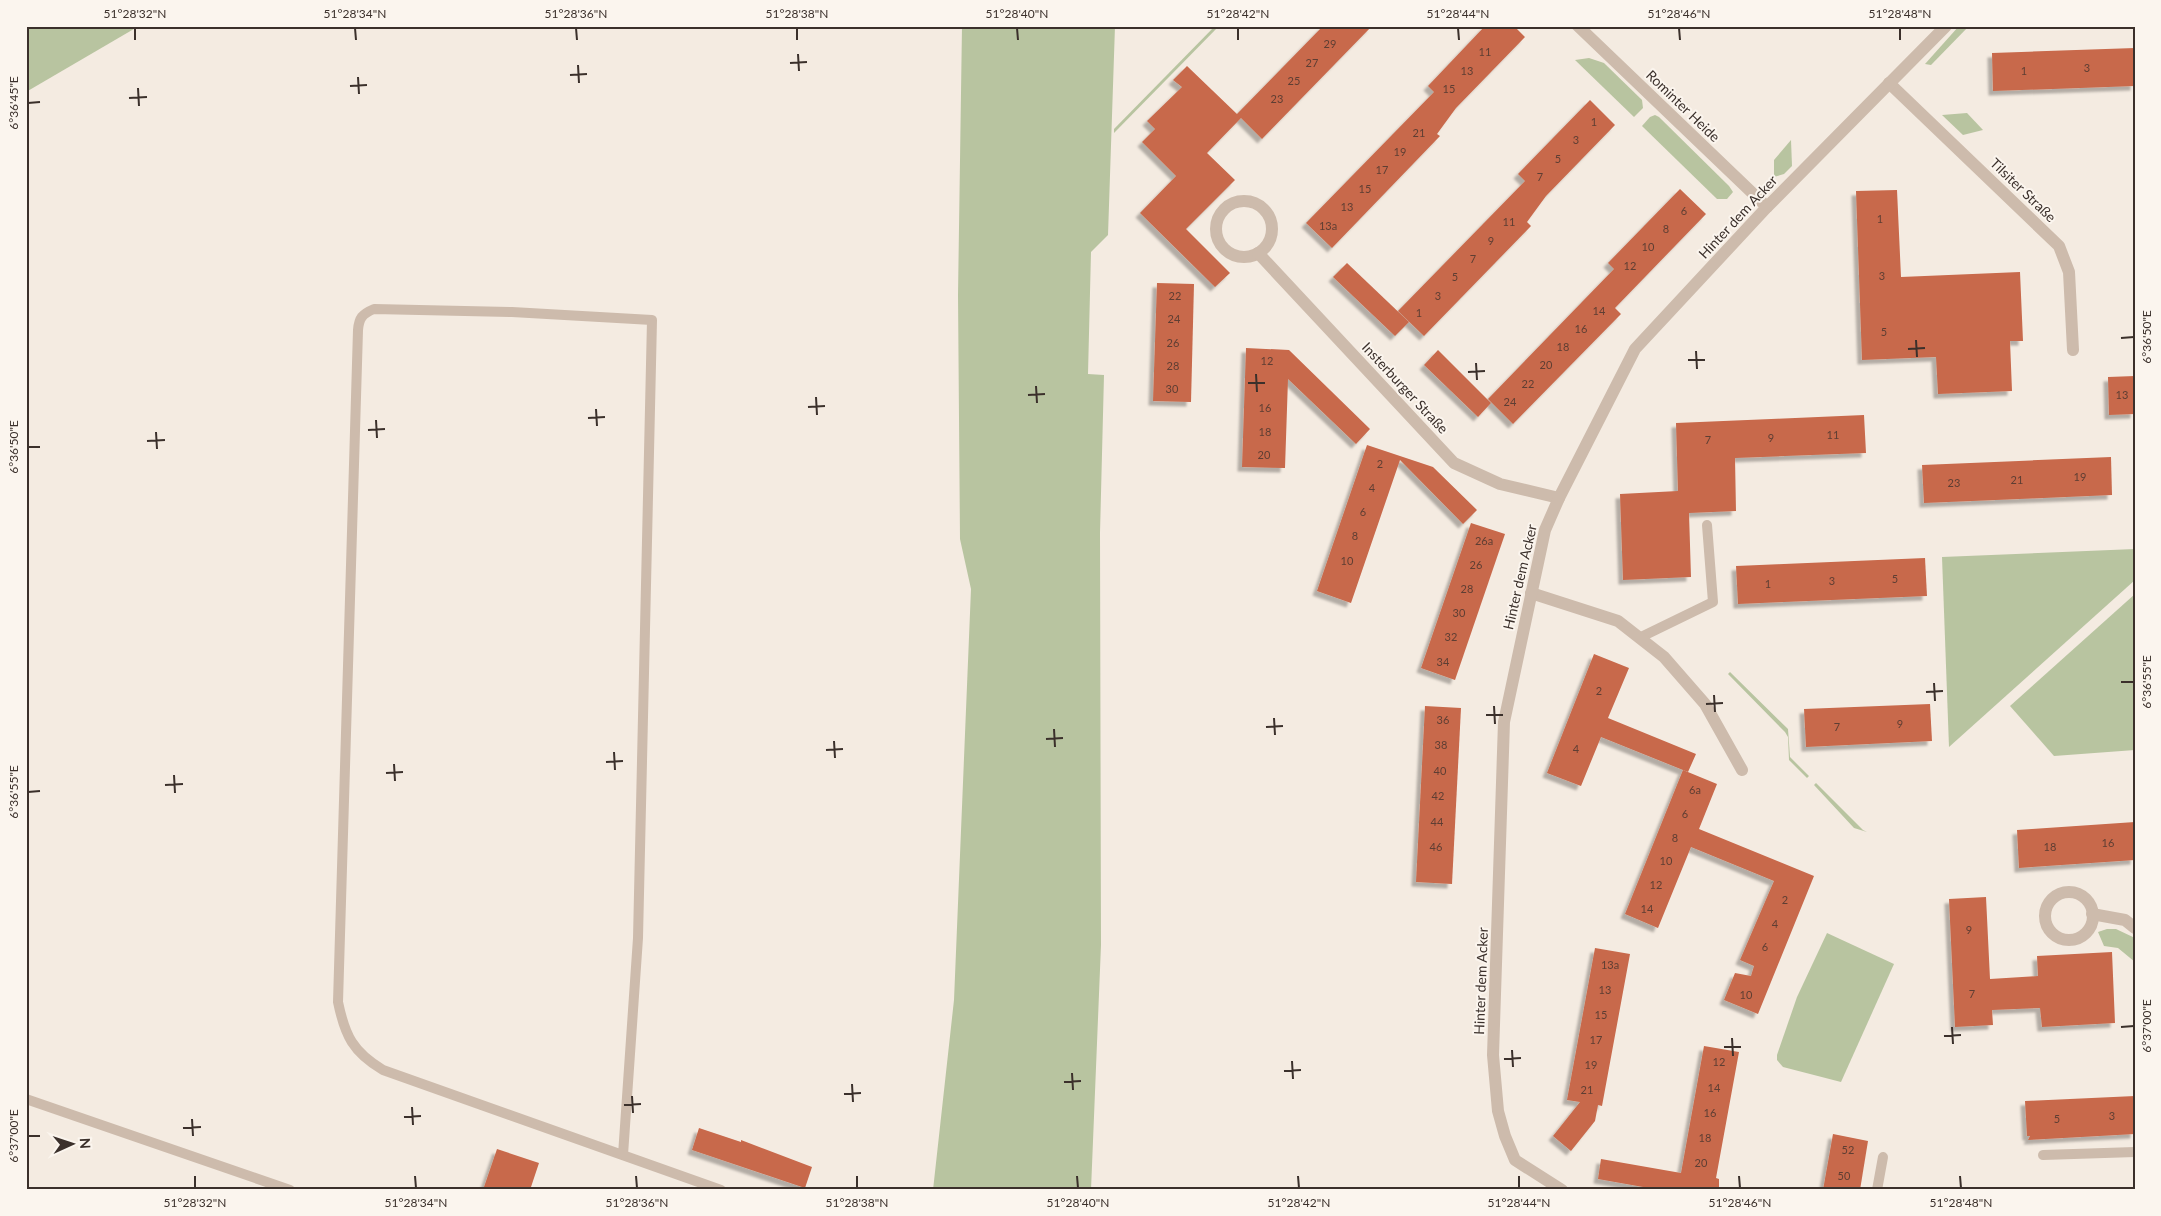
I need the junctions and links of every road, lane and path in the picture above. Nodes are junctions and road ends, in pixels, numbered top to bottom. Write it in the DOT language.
graph roads {
  1 [pos="1578,26"];
  2 [pos="1946,26"];
  3 [pos="1889,83"];
  4 [pos="1767,207"];
  5 [pos="1258,253"];
  6 [pos="2073,350"];
  7 [pos="1559,498"];
  8 [pos="1708,525"];
  9 [pos="1532,593"];
  10 [pos="1640,638"];
  11 [pos="1742,770"];
  12 [pos="2092,914"];
  13 [pos="2135,928"];
  14 [pos="26,1099"];
  15 [pos="2135,1152"];
  16 [pos="623,1155"];
  17 [pos="2044,1155"];
  18 [pos="1883,1157"];
  19 [pos="290,1190"];
  20 [pos="721,1190"];
  21 [pos="1562,1190"];
  22 [pos="1877,1190"];
  1 -- 4 [label="street, Rominter Heide"];
  2 -- 3 [label="street, Hinter dem Acker"];
  3 -- 4 [label="street, Hinter dem Acker"];
  3 -- 6 [label="street, Tilsiter Straße"];
  4 -- 7 [label="street, Hinter dem Acker"];
  5 -- 5 [label="street"];
  5 -- 7 [label="street, Insterburger Straße"];
  7 -- 9 [label="street, Hinter dem Acker"];
  8 -- 10 [label="lane"];
  9 -- 10 [label="street"];
  9 -- 21 [label="street, Hinter dem Acker"];
  10 -- 11 [label="street"];
  12 -- 13 [label="street"];
  14 -- 19 [label="lane"];
  15 -- 17 [label="lane"];
  16 -- 16 [label="lane"];
  16 -- 20 [label="lane"];
  18 -- 22 [label="lane"];
}
